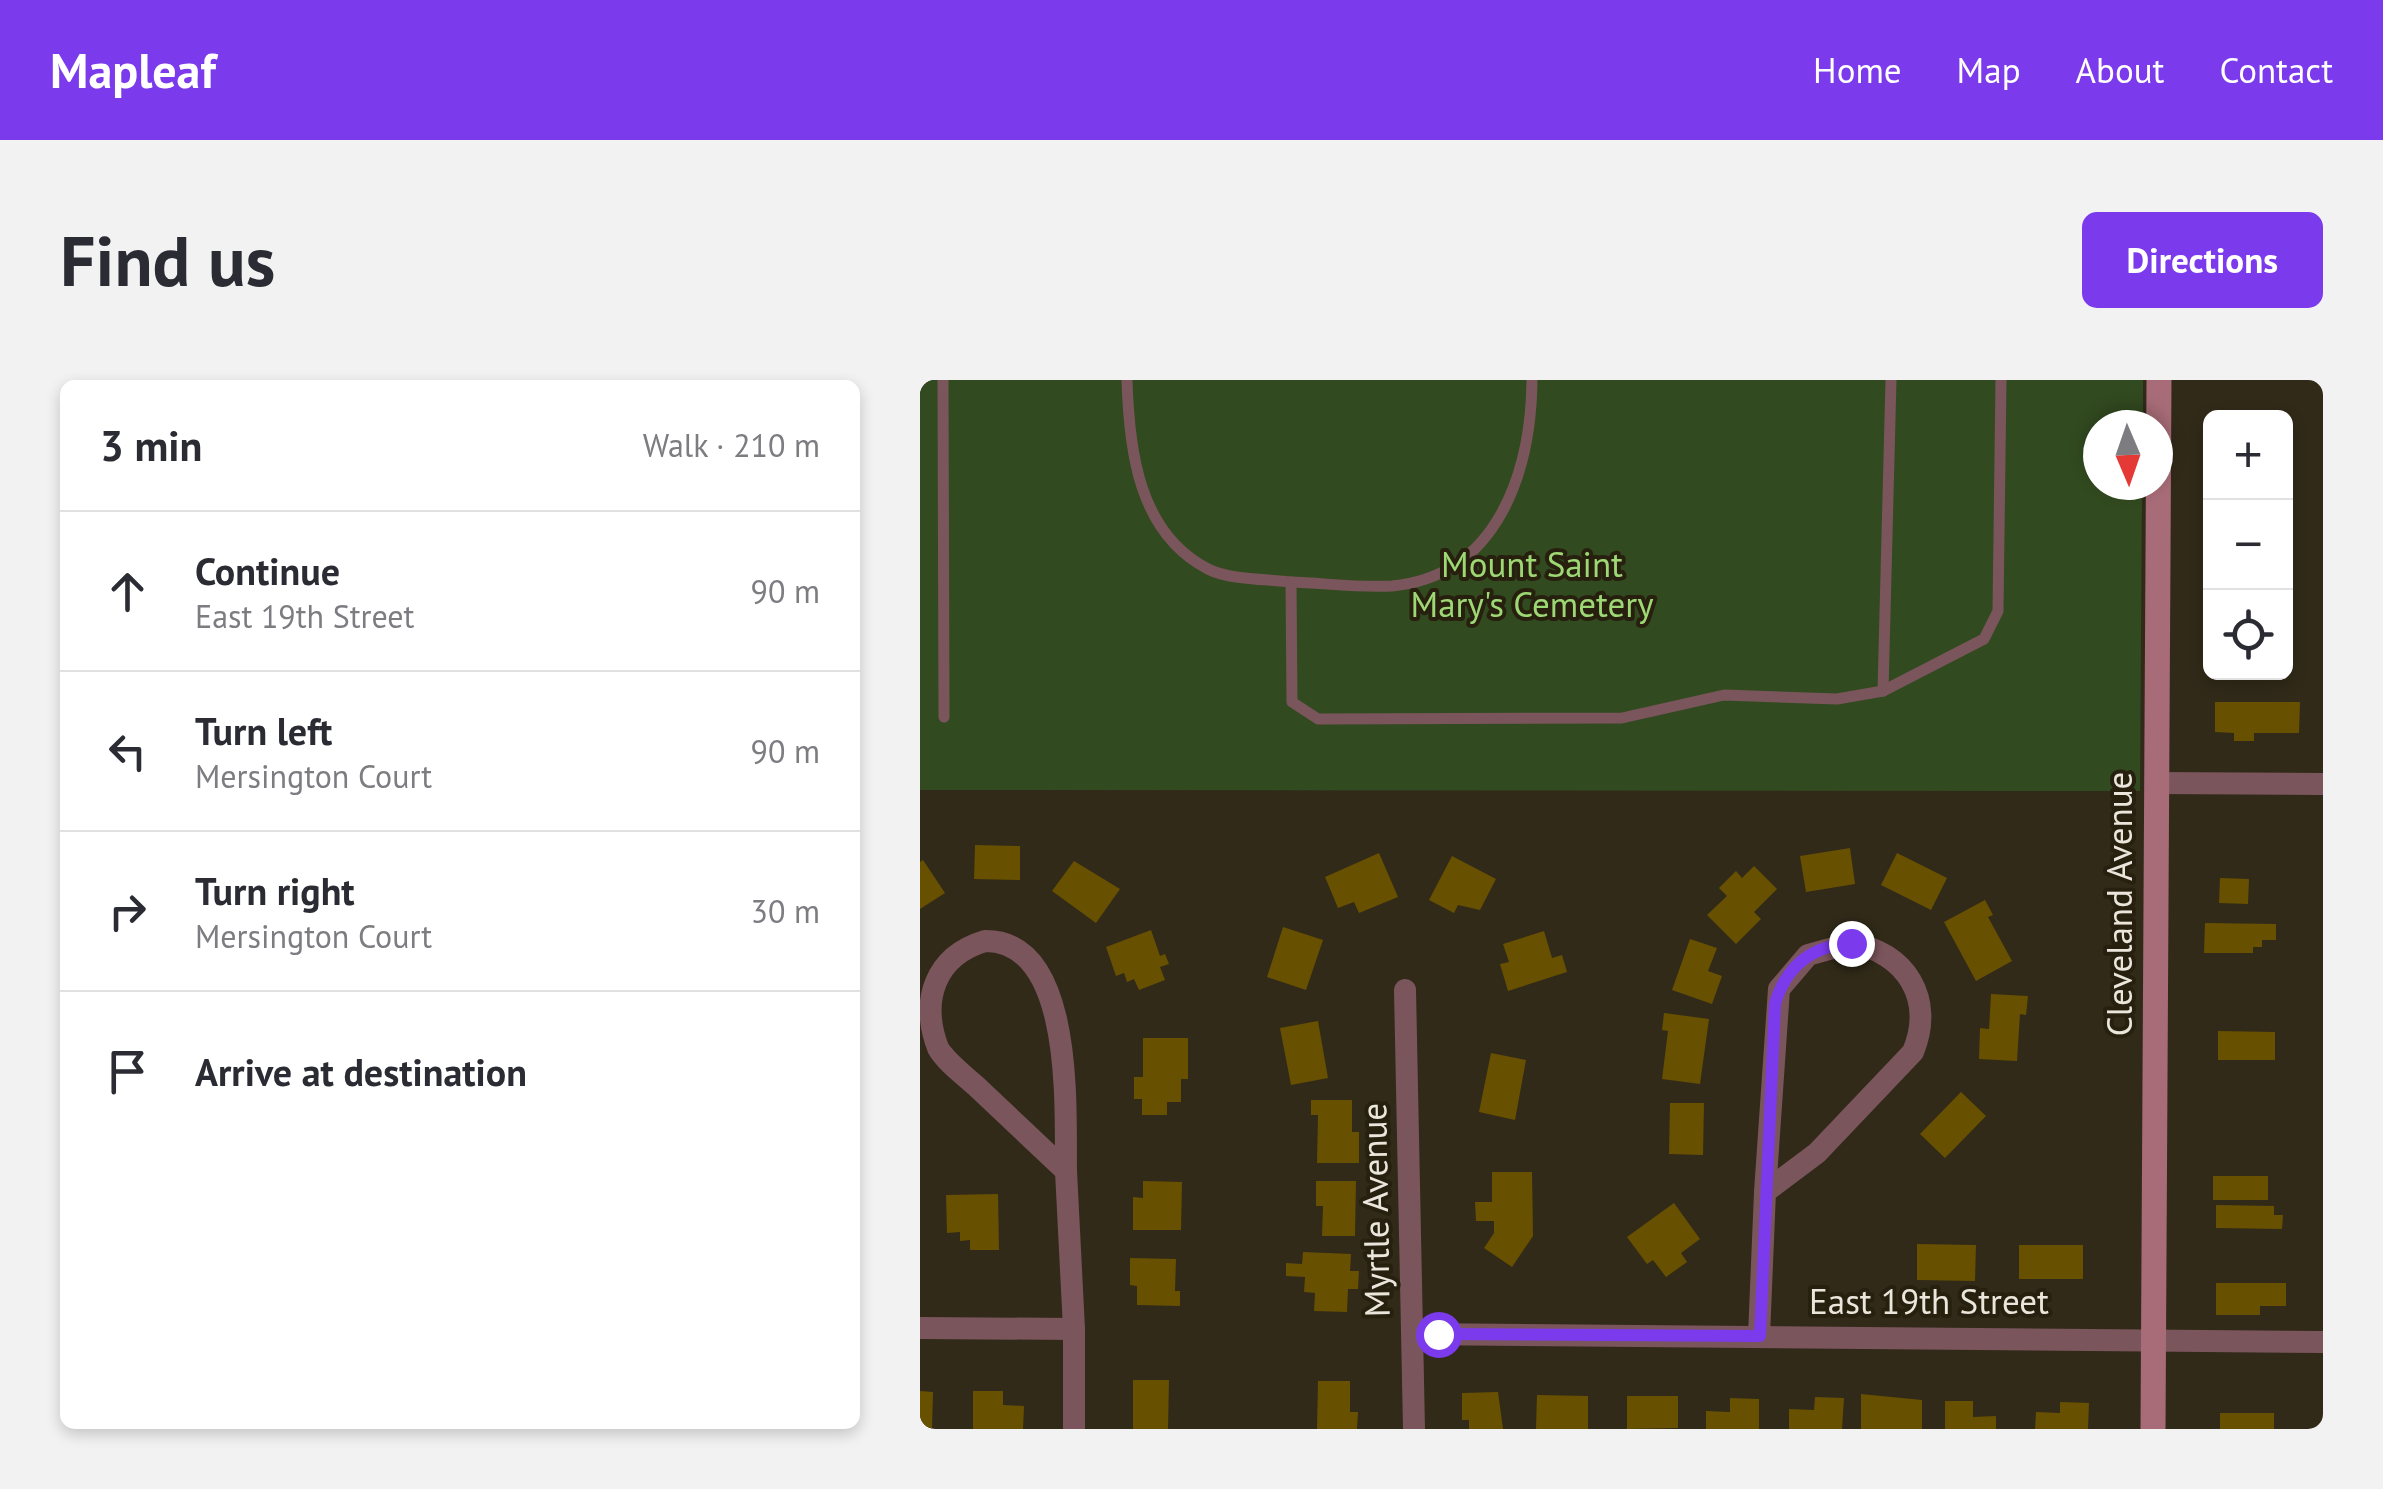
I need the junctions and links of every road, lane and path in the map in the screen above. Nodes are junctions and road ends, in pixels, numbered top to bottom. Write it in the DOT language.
graph roads {
  1 [pos="943,380"];
  2 [pos="1126,380"];
  3 [pos="1532,380"];
  4 [pos="1891,380"];
  5 [pos="2000,380"];
  6 [pos="2160,380"];
  7 [pos="1292,582"];
  8 [pos="1883,691"];
  9 [pos="944,717"];
  10 [pos="2156,783"];
  11 [pos="2323,784"];
  12 [pos="1405,990"];
  13 [pos="1066,1171"];
  14 [pos="1765,1192"];
  15 [pos="920,1328"];
  16 [pos="1074,1329"];
  17 [pos="1414,1334"];
  18 [pos="1760,1336"];
  19 [pos="2154,1339"];
  20 [pos="2323,1342"];
  21 [pos="1074,1429"];
  22 [pos="1414,1429"];
  23 [pos="2154,1429"];
  1 -- 9 [label="lane"];
  2 -- 7 [label="lane"];
  3 -- 7 [label="lane"];
  4 -- 8 [label="lane"];
  5 -- 8 [label="lane"];
  6 -- 10 [label="main road, Cleveland Avenue"];
  7 -- 8 [label="lane"];
  10 -- 11 [label="street"];
  10 -- 19 [label="main road, Cleveland Avenue"];
  12 -- 17 [label="street, Myrtle Avenue"];
  13 -- 13 [label="street"];
  13 -- 16 [label="street"];
  14 -- 14 [label="street"];
  14 -- 18 [label="street"];
  15 -- 16 [label="street"];
  16 -- 21 [label="street"];
  17 -- 18 [label="street, East 19th Street"];
  17 -- 22 [label="street, Myrtle Avenue"];
  18 -- 19 [label="street, East 19th Street"];
  19 -- 20 [label="street, East 19th Street"];
  19 -- 23 [label="main road, Cleveland Avenue"];
}
